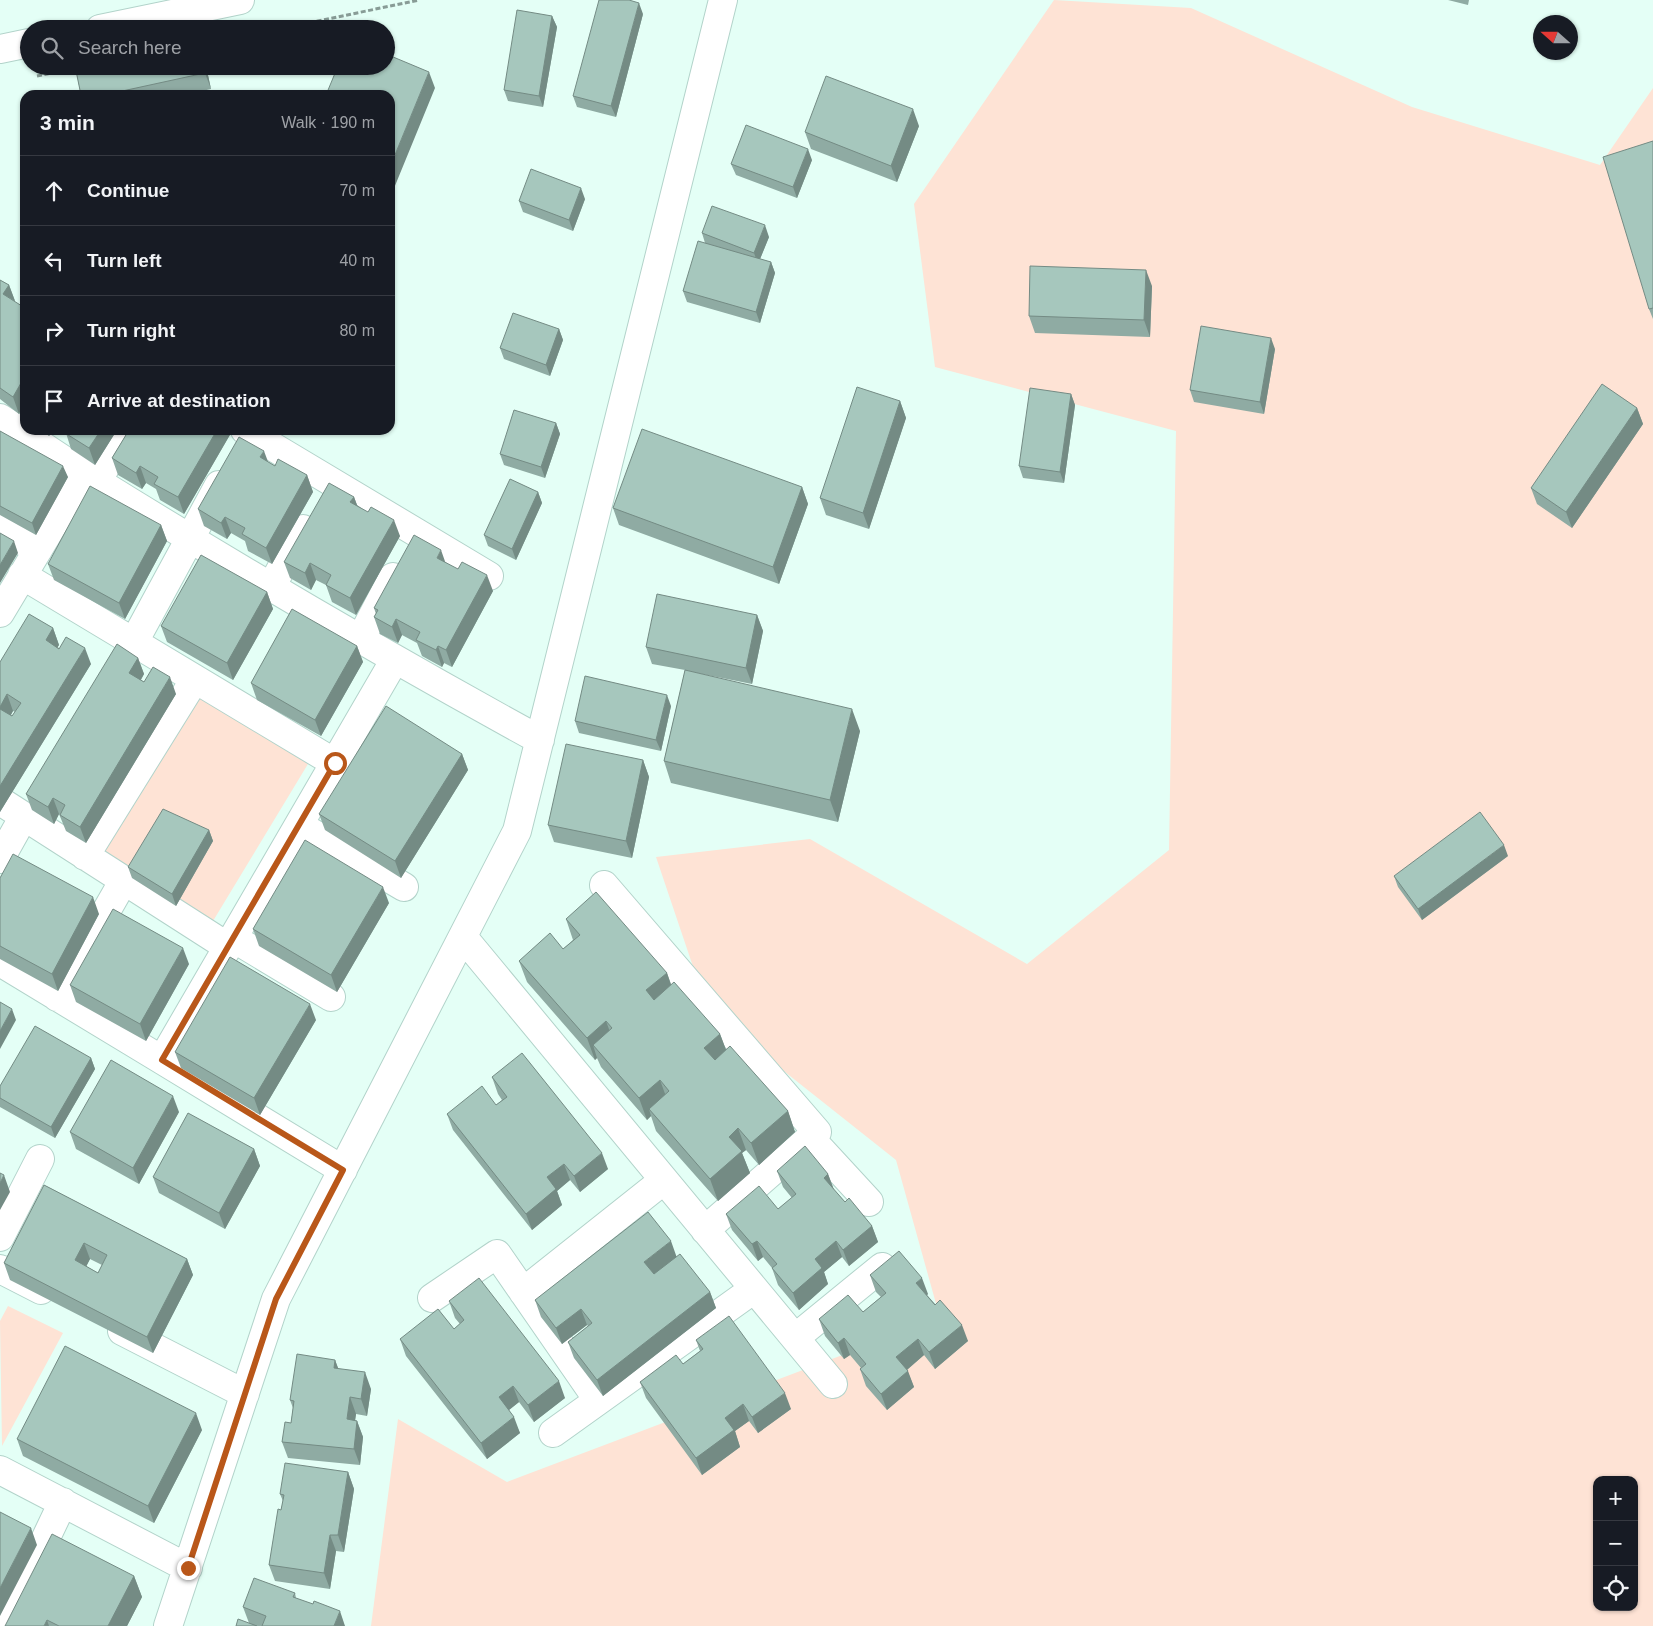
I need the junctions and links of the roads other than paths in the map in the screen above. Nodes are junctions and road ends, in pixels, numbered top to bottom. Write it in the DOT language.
graph roads {
  1 [pos="240,0"];
  2 [pos="723,0"];
  3 [pos="143,20"];
  4 [pos="20,45"];
  5 [pos="0,48"];
  6 [pos="0,418"];
  7 [pos="20,429"];
  8 [pos="30,435"];
  9 [pos="124,435"];
  10 [pos="245,435"];
  11 [pos="254,435"];
  12 [pos="90,477"];
  13 [pos="330,481"];
  14 [pos="0,528"];
  15 [pos="417,532"];
  16 [pos="190,538"];
  17 [pos="38,550"];
  18 [pos="22,576"];
  19 [pos="489,576"];
  20 [pos="271,587"];
  21 [pos="0,613"];
  22 [pos="128,639"];
  23 [pos="360,640"];
  24 [pos="108,661"];
  25 [pos="394,661"];
  26 [pos="195,679"];
  27 [pos="254,680"];
  28 [pos="240,706"];
  29 [pos="540,740"];
  30 [pos="335,763"];
  31 [pos="32,786"];
  32 [pos="13,809"];
  33 [pos="299,825"];
  34 [pos="85,856"];
  35 [pos="0,859"];
  36 [pos="124,880"];
  37 [pos="604,885"];
  38 [pos="404,887"];
  39 [pos="463,937"];
  40 [pos="230,942"];
  41 [pos="0,962"];
  42 [pos="57,997"];
  43 [pos="330,997"];
  44 [pos="162,1060"];
  45 [pos="810,1138"];
  46 [pos="40,1159"];
  47 [pos="343,1170"];
  48 [pos="664,1180"];
  49 [pos="869,1202"];
  50 [pos="705,1230"];
  51 [pos="0,1237"];
  52 [pos="882,1267"];
  53 [pos="0,1269"];
  54 [pos="754,1289"];
  55 [pos="523,1292"];
  56 [pos="432,1298"];
  57 [pos="61,1300"];
  58 [pos="96,1318"];
  59 [pos="795,1338"];
  60 [pos="833,1384"];
  61 [pos="245,1394"];
  62 [pos="598,1400"];
  63 [pos="552,1433"];
  64 [pos="0,1470"];
  65 [pos="63,1502"];
  66 [pos="188,1568"];
  67 [pos="4,1626"];
  68 [pos="168,1626"];
  1 -- 3 [label="street"];
  2 -- 29 [label="street"];
  4 -- 5 [label="street"];
  6 -- 7 [label="street"];
  8 -- 12 [label="street"];
  9 -- 12 [label="street"];
  10 -- 16 [label="street"];
  11 -- 13 [label="street"];
  12 -- 16 [label="street"];
  12 -- 17 [label="street"];
  13 -- 15 [label="street"];
  13 -- 20 [label="street"];
  14 -- 17 [label="street"];
  15 -- 19 [label="street"];
  15 -- 23 [label="street"];
  16 -- 20 [label="street"];
  16 -- 22 [label="street"];
  17 -- 18 [label="street"];
  18 -- 21 [label="street"];
  18 -- 22 [label="street"];
  20 -- 23 [label="street"];
  22 -- 24 [label="street"];
  22 -- 26 [label="street"];
  23 -- 25 [label="street"];
  25 -- 29 [label="street"];
  25 -- 30 [label="street"];
  26 -- 28 [label="street"];
  26 -- 34 [label="street"];
  27 -- 28 [label="street"];
  28 -- 30 [label="street"];
  29 -- 39 [label="street"];
  30 -- 33 [label="street"];
  31 -- 32 [label="street"];
  32 -- 34 [label="street"];
  32 -- 35 [label="street"];
  33 -- 38 [label="street"];
  33 -- 40 [label="street"];
  34 -- 36 [label="street"];
  36 -- 40 [label="street"];
  36 -- 42 [label="street"];
  37 -- 45 [label="street"];
  39 -- 47 [label="street"];
  39 -- 48 [label="street"];
  40 -- 43 [label="street"];
  40 -- 44 [label="street"];
  41 -- 42 [label="street"];
  42 -- 44 [label="street"];
  44 -- 47 [label="street"];
  45 -- 49 [label="street"];
  45 -- 50 [label="street"];
  46 -- 51 [label="street"];
  47 -- 61 [label="street"];
  48 -- 50 [label="street"];
  48 -- 55 [label="street"];
  50 -- 54 [label="street"];
  52 -- 59 [label="street"];
  53 -- 57 [label="street"];
  54 -- 59 [label="street"];
  54 -- 62 [label="street"];
  55 -- 56 [label="street"];
  55 -- 62 [label="street"];
  58 -- 61 [label="street"];
  59 -- 60 [label="street"];
  61 -- 66 [label="street"];
  62 -- 63 [label="street"];
  64 -- 65 [label="street"];
  65 -- 66 [label="street"];
  65 -- 67 [label="street"];
  66 -- 68 [label="street"];
}
